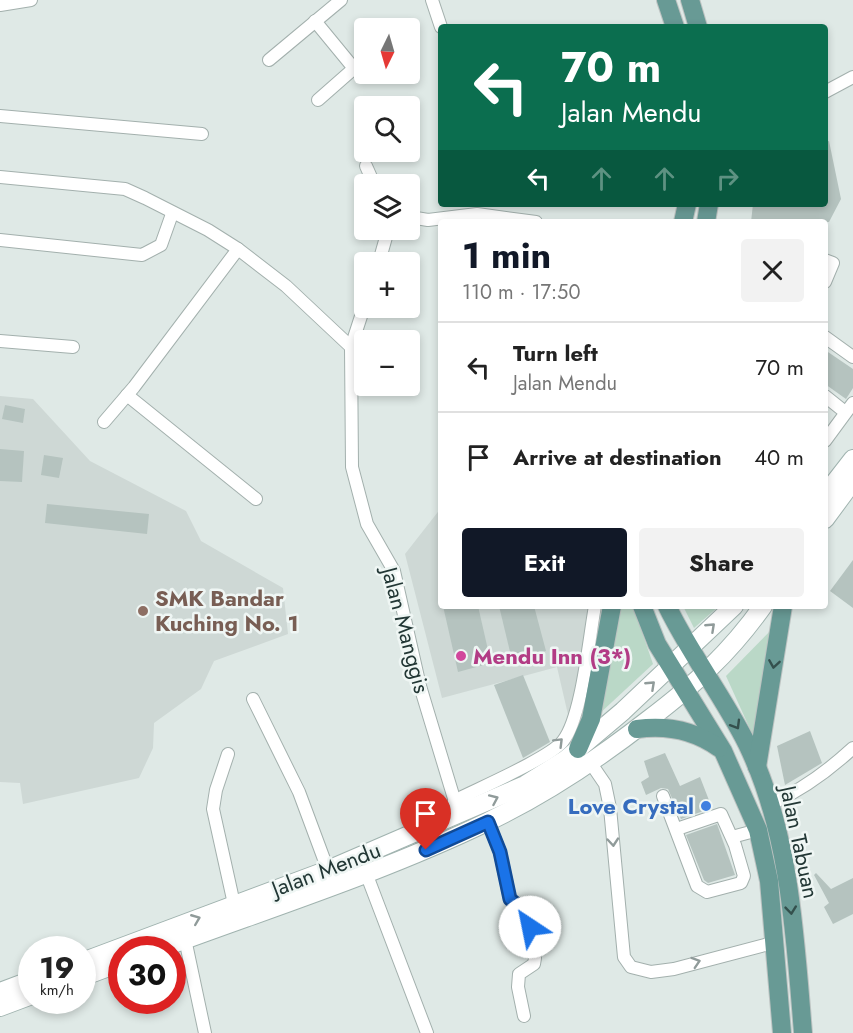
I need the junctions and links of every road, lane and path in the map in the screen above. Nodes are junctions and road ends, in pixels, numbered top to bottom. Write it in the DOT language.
graph roads {
  1 [pos="31,0"];
  2 [pos="342,0"];
  3 [pos="432,0"];
  4 [pos="666,0"];
  5 [pos="690,0"];
  6 [pos="0,5"];
  7 [pos="315,21"];
  8 [pos="440,24"];
  9 [pos="674,24"];
  10 [pos="697,24"];
  11 [pos="269,60"];
  12 [pos="853,77"];
  13 [pos="828,90"];
  14 [pos="318,100"];
  15 [pos="0,116"];
  16 [pos="202,134"];
  17 [pos="366,166"];
  18 [pos="370,174"];
  19 [pos="0,177"];
  20 [pos="172,214"];
  21 [pos="420,219"];
  22 [pos="514,219"];
  23 [pos="0,240"];
  24 [pos="238,249"];
  25 [pos="828,261"];
  26 [pos="828,275"];
  27 [pos="360,318"];
  28 [pos="828,339"];
  29 [pos="0,341"];
  30 [pos="73,347"];
  31 [pos="351,347"];
  32 [pos="853,357"];
  33 [pos="128,395"];
  34 [pos="828,398"];
  35 [pos="849,408"];
  36 [pos="104,422"];
  37 [pos="828,437"];
  38 [pos="853,459"];
  39 [pos="853,481"];
  40 [pos="828,491"];
  41 [pos="256,499"];
  42 [pos="828,515"];
  43 [pos="594,609"];
  44 [pos="611,609"];
  45 [pos="643,609"];
  46 [pos="668,609"];
  47 [pos="731,609"];
  48 [pos="760,609"];
  49 [pos="783,609"];
  50 [pos="688,649"];
  51 [pos="671,667"];
  52 [pos="706,674"];
  53 [pos="687,690"];
  54 [pos="253,699"];
  55 [pos="637,729"];
  56 [pos="853,748"];
  57 [pos="723,751"];
  58 [pos="228,754"];
  59 [pos="584,756"];
  60 [pos="757,767"];
  61 [pos="663,796"];
  62 [pos="771,804"];
  63 [pos="456,808"];
  64 [pos="488,822"];
  65 [pos="677,829"];
  66 [pos="758,830"];
  67 [pos="732,837"];
  68 [pos="328,870"];
  69 [pos="366,873"];
  70 [pos="234,904"];
  71 [pos="186,938"];
  72 [pos="776,942"];
  73 [pos="186,948"];
  74 [pos="96,957"];
  75 [pos="18,985"];
  76 [pos="0,992"];
  77 [pos="18,1000"];
  78 [pos="0,1006"];
  79 [pos="524,1016"];
  80 [pos="205,1033"];
  81 [pos="427,1033"];
  82 [pos="782,1033"];
  83 [pos="803,1033"];
  1 -- 6 [label="street"];
  2 -- 7 [label="street"];
  3 -- 8 [label="street"];
  4 -- 9 [label="main road"];
  5 -- 10 [label="main road"];
  7 -- 11 [label="street"];
  7 -- 14 [label="street"];
  12 -- 13 [label="street"];
  15 -- 16 [label="street"];
  17 -- 18 [label="street"];
  19 -- 20 [label="street"];
  20 -- 23 [label="street"];
  20 -- 24 [label="street"];
  21 -- 22 [label="street"];
  24 -- 31 [label="street"];
  24 -- 33 [label="street"];
  25 -- 26 [label="street"];
  27 -- 31 [label="street, Jalan Manggis"];
  28 -- 32 [label="street"];
  29 -- 30 [label="street"];
  31 -- 63 [label="street, Jalan Manggis"];
  33 -- 36 [label="street"];
  33 -- 41 [label="street"];
  34 -- 35 [label="street"];
  35 -- 37 [label="street"];
  38 -- 40 [label="main road"];
  39 -- 42 [label="main road"];
  63 -- 43 [label="street, one-way"];
  44 -- 59 [label="main road"];
  45 -- 51 [label="main road, Jalan Tabuan"];
  46 -- 50 [label="main road, Jalan Tabuan"];
  50 -- 47 [label="main road, Jalan Mendu, one-way"];
  48 -- 52 [label="main road, Jalan Mendu"];
  49 -- 60 [label="main road, one-way"];
  50 -- 51 [label="main road, Jalan Mendu"];
  50 -- 52 [label="main road, Jalan Tabuan"];
  51 -- 53 [label="main road, Jalan Tabuan"];
  59 -- 51 [label="main road, Jalan Mendu, one-way"];
  52 -- 53 [label="main road, Jalan Mendu"];
  52 -- 60 [label="main road, Jalan Tabuan, one-way"];
  53 -- 55 [label="main road, Jalan Mendu"];
  53 -- 57 [label="main road, Jalan Tabuan"];
  54 -- 68 [label="street"];
  55 -- 57 [label="main road"];
  55 -- 59 [label="main road, Jalan Mendu"];
  56 -- 62 [label="street"];
  57 -- 66 [label="main road, Jalan Tabuan"];
  58 -- 70 [label="street"];
  63 -- 59 [label="main road, Jalan Mendu, one-way"];
  59 -- 64 [label="main road, Jalan Mendu"];
  59 -- 72 [label="street, one-way"];
  60 -- 62 [label="main road, Jalan Tabuan"];
  61 -- 65 [label="street"];
  62 -- 83 [label="main road, Jalan Tabuan, one-way"];
  63 -- 68 [label="main road, Jalan Mendu"];
  64 -- 69 [label="main road, Jalan Mendu"];
  64 -- 79 [label="street"];
  65 -- 67 [label="street"];
  65 -- 67 [label="street"];
  66 -- 67 [label="street"];
  66 -- 72 [label="main road, Jalan Tabuan"];
  68 -- 70 [label="main road, Jalan Mendu"];
  69 -- 71 [label="main road, Jalan Mendu"];
  69 -- 81 [label="street"];
  74 -- 70 [label="main road, Jalan Mendu, one-way"];
  72 -- 82 [label="main road, Jalan Tabuan"];
  73 -- 80 [label="street"];
  75 -- 76 [label="main road"];
  77 -- 78 [label="main road"];
}
